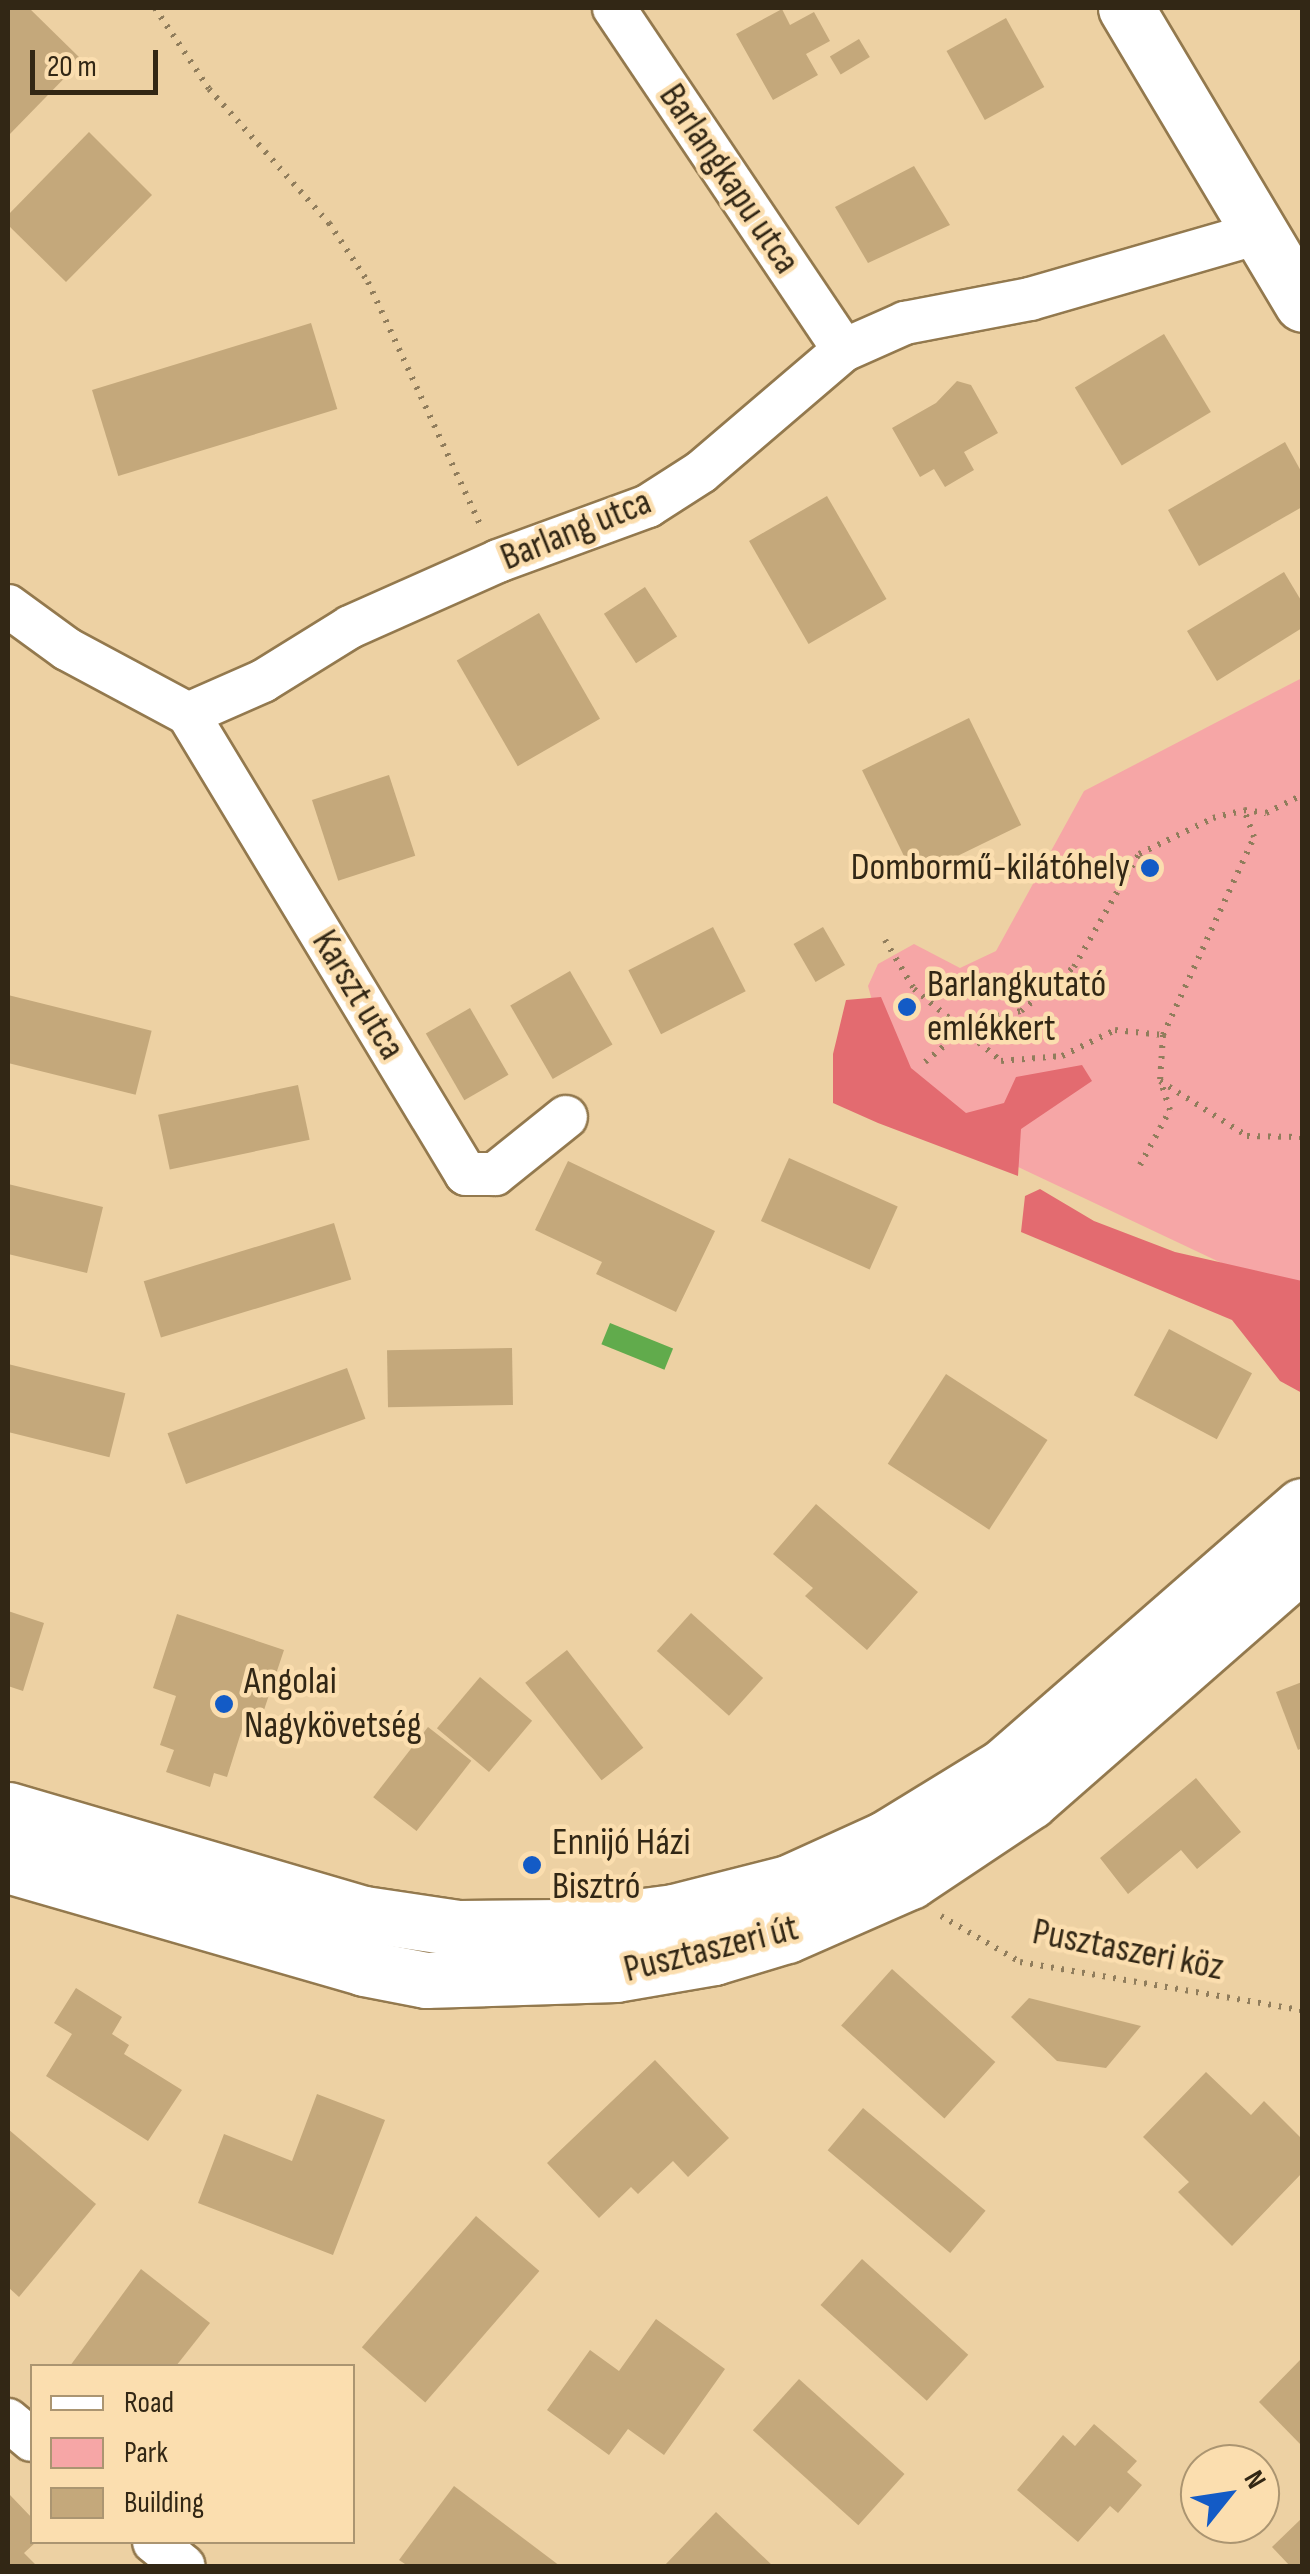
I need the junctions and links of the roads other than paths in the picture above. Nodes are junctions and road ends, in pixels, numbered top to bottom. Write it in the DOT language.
graph roads {
  1 [pos="614,8"];
  2 [pos="1126,8"];
  3 [pos="1262,232"];
  4 [pos="1302,303"];
  5 [pos="844,350"];
  6 [pos="8,606"];
  7 [pos="188,714"];
  8 [pos="566,1117"];
  9 [pos="1302,1506"];
  10 [pos="1302,1563"];
  11 [pos="1017,1783"];
  12 [pos="12,1847"];
  13 [pos="8,2420"];
  14 [pos="30,2438"];
  15 [pos="156,2544"];
  16 [pos="184,2566"];
  1 -- 5 [label="street, Barlangkapu utca"];
  2 -- 3 [label="street"];
  3 -- 4 [label="street"];
  3 -- 5 [label="street, Barlang utca"];
  5 -- 7 [label="street, Barlang utca"];
  6 -- 7 [label="street"];
  7 -- 8 [label="street, Karszt utca"];
  9 -- 11 [label="street, Pusztaszeri út"];
  10 -- 11 [label="street, Pusztaszeri út"];
  11 -- 12 [label="street, Pusztaszeri út"];
  11 -- 12 [label="street, Pusztaszeri út"];
  13 -- 14 [label="street"];
  15 -- 16 [label="street"];
}
